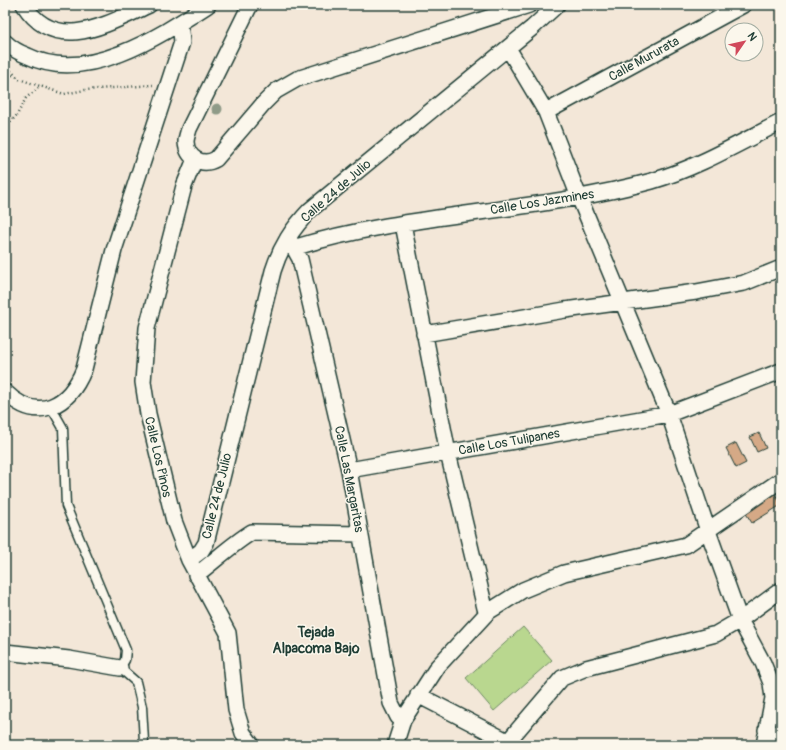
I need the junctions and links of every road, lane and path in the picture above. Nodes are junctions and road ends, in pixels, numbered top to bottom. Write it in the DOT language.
graph roads {
  1 [pos="24,5"];
  2 [pos="149,5"];
  3 [pos="208,5"];
  4 [pos="250,5"];
  5 [pos="529,5"];
  6 [pos="557,5"];
  7 [pos="743,5"];
  8 [pos="176,25"];
  9 [pos="5,42"];
  10 [pos="508,48"];
  11 [pos="5,65"];
  12 [pos="14,74"];
  13 [pos="5,80"];
  14 [pos="169,83"];
  15 [pos="41,86"];
  16 [pos="546,112"];
  17 [pos="781,122"];
  18 [pos="5,128"];
  19 [pos="195,159"];
  20 [pos="579,197"];
  21 [pos="403,224"];
  22 [pos="290,243"];
  23 [pos="781,268"];
  24 [pos="623,302"];
  25 [pos="424,334"];
  26 [pos="781,371"];
  27 [pos="5,392"];
  28 [pos="51,407"];
  29 [pos="669,414"];
  30 [pos="448,453"];
  31 [pos="349,470"];
  32 [pos="781,480"];
  33 [pos="708,531"];
  34 [pos="360,534"];
  35 [pos="189,560"];
  36 [pos="196,575"];
  37 [pos="781,590"];
  38 [pos="488,612"];
  39 [pos="740,620"];
  40 [pos="5,652"];
  41 [pos="120,668"];
  42 [pos="418,695"];
  43 [pos="403,720"];
  44 [pos="766,730"];
  45 [pos="781,736"];
  46 [pos="144,741"];
  47 [pos="506,743"];
  48 [pos="252,745"];
  49 [pos="395,745"];
  50 [pos="764,745"];
  1 -- 2 [label="street"];
  3 -- 8 [label="street"];
  4 -- 19 [label="street"];
  5 -- 19 [label="street"];
  6 -- 10 [label="street, Calle 24 de Julio"];
  7 -- 16 [label="street, Calle Mururata"];
  8 -- 9 [label="street"];
  8 -- 14 [label="street"];
  10 -- 16 [label="street"];
  10 -- 22 [label="street, Calle 24 de Julio"];
  11 -- 12 [label="path"];
  12 -- 13 [label="path"];
  12 -- 15 [label="path"];
  14 -- 15 [label="path"];
  14 -- 28 [label="street"];
  15 -- 18 [label="path"];
  16 -- 20 [label="street"];
  17 -- 20 [label="street, Calle Los Jazmines"];
  19 -- 35 [label="street, Calle Los Pinos"];
  20 -- 21 [label="street, Calle Los Jazmines"];
  20 -- 24 [label="street"];
  21 -- 22 [label="street, Calle Los Jazmines"];
  21 -- 25 [label="street"];
  22 -- 31 [label="street, Calle Las Margaritas"];
  22 -- 35 [label="street, Calle 24 de Julio"];
  23 -- 24 [label="street"];
  24 -- 25 [label="street"];
  24 -- 29 [label="street"];
  25 -- 30 [label="street"];
  26 -- 29 [label="street, Calle Los Tulipanes"];
  27 -- 28 [label="street"];
  28 -- 41 [label="lane"];
  29 -- 30 [label="street, Calle Los Tulipanes"];
  29 -- 33 [label="street"];
  30 -- 31 [label="street, Calle Los Tulipanes"];
  30 -- 38 [label="street"];
  31 -- 34 [label="street, Calle Las Margaritas"];
  32 -- 33 [label="street"];
  33 -- 38 [label="street"];
  33 -- 39 [label="street"];
  34 -- 36 [label="street"];
  34 -- 43 [label="street, Calle Las Margaritas"];
  35 -- 36 [label="street, Calle Los Pinos"];
  36 -- 48 [label="street, Calle Los Pinos"];
  37 -- 39 [label="street"];
  38 -- 42 [label="street"];
  39 -- 44 [label="street"];
  39 -- 47 [label="street"];
  40 -- 41 [label="street"];
  41 -- 46 [label="lane"];
  42 -- 43 [label="street"];
  42 -- 47 [label="street"];
  43 -- 49 [label="street"];
  44 -- 45 [label="street"];
  44 -- 50 [label="street"];
}
